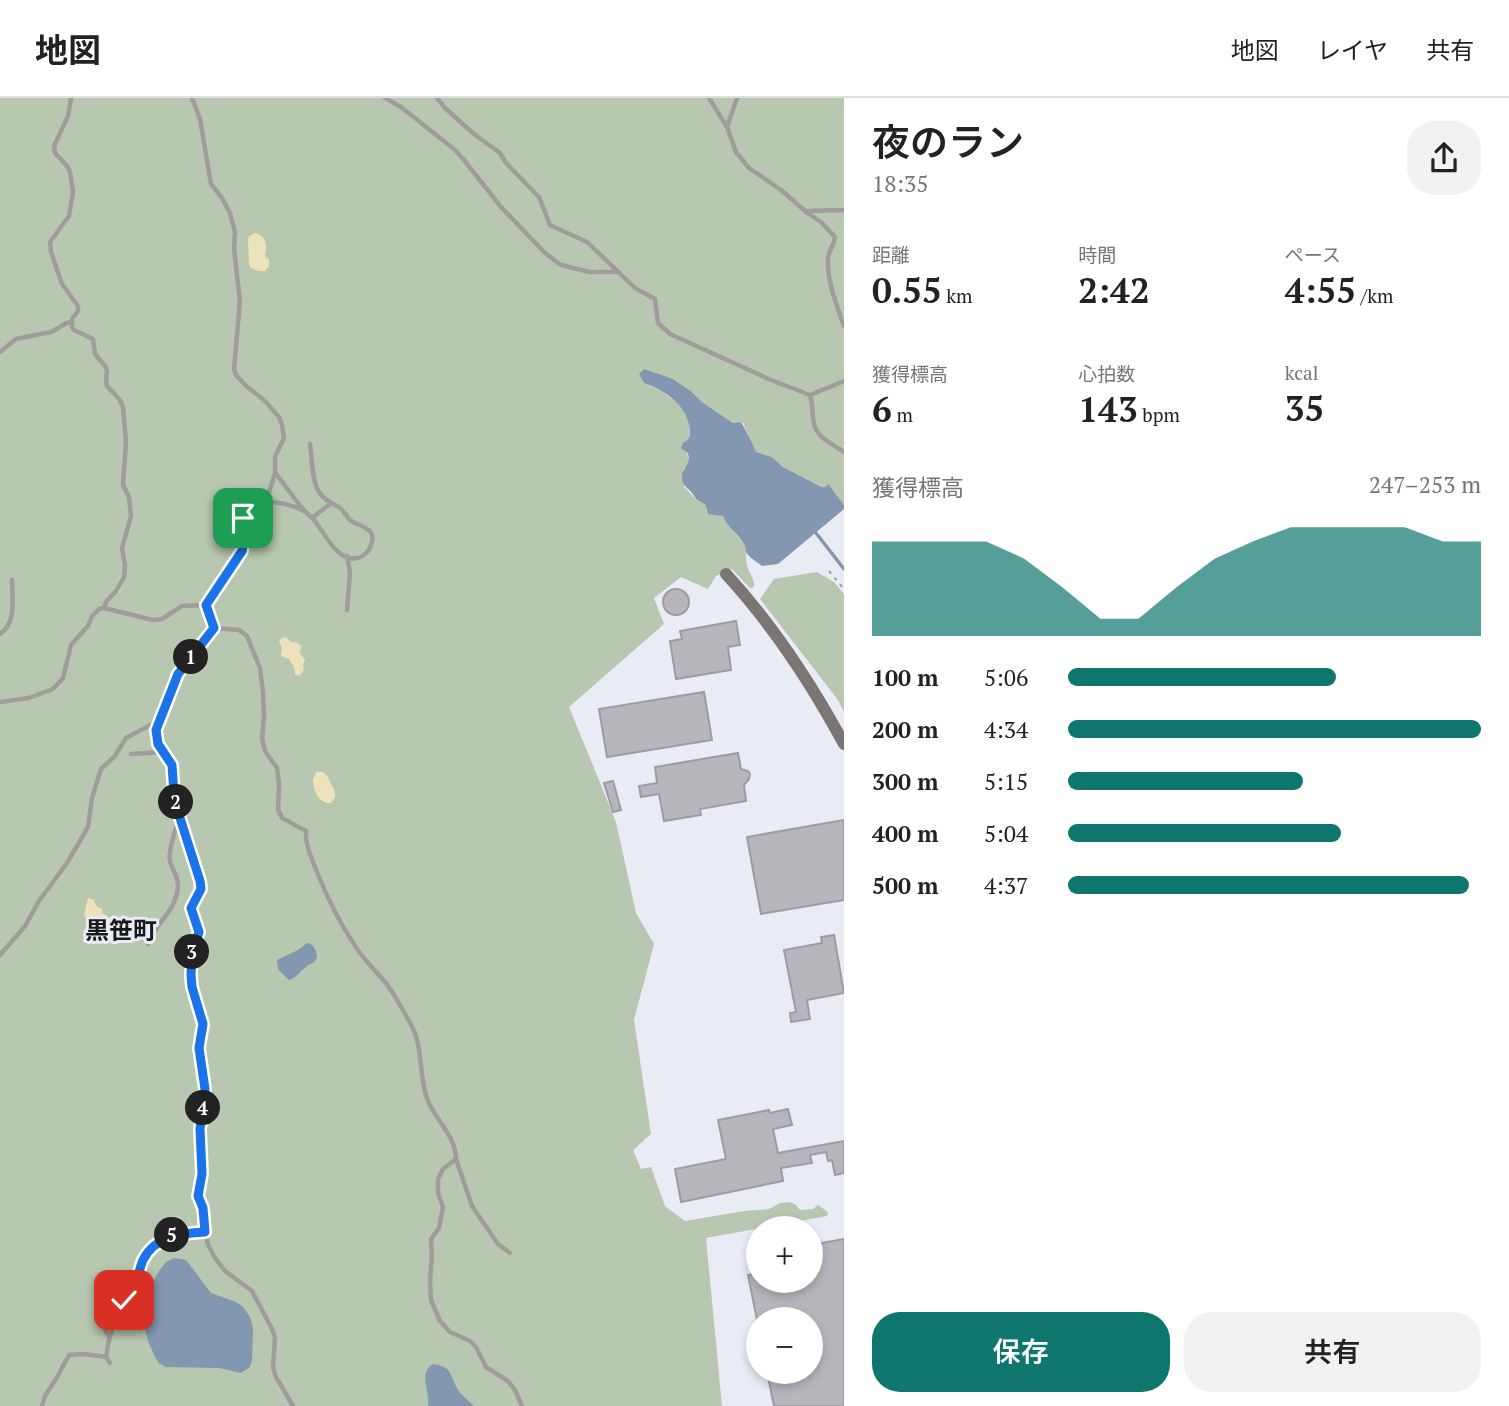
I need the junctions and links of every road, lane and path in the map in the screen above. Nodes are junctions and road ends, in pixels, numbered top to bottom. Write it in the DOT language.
graph roads {
  1 [pos="71,98"];
  2 [pos="192,98"];
  3 [pos="385,98"];
  4 [pos="437,98"];
  5 [pos="709,98"];
  6 [pos="737,98"];
  7 [pos="727,127"];
  8 [pos="844,210"];
  9 [pos="805,211"];
  10 [pos="618,272"];
  11 [pos="72,322"];
  12 [pos="844,326"];
  13 [pos="0,352"];
  14 [pos="844,381"];
  15 [pos="810,395"];
  16 [pos="310,444"];
  17 [pos="844,452"];
  18 [pos="275,473"];
  19 [pos="266,502"];
  20 [pos="330,504"];
  21 [pos="304,511"];
  22 [pos="312,518"];
  23 [pos="347,556"];
  24 [pos="829,570"];
  25 [pos="726,574"];
  26 [pos="12,580"];
  27 [pos="844,589"];
  28 [pos="206,605"];
  29 [pos="104,608"];
  30 [pos="347,610"];
  31 [pos="214,628"];
  32 [pos="0,634"];
  33 [pos="0,702"];
  34 [pos="158,721"];
  35 [pos="844,744"];
  36 [pos="163,752"];
  37 [pos="131,754"];
  38 [pos="180,818"];
  39 [pos="148,944"];
  40 [pos="0,956"];
  41 [pos="456,1158"];
  42 [pos="205,1232"];
  43 [pos="510,1253"];
  44 [pos="106,1303"];
  45 [pos="109,1336"];
  46 [pos="106,1357"];
  47 [pos="110,1363"];
  48 [pos="42,1406"];
  49 [pos="293,1406"];
  50 [pos="522,1406"];
  1 -- 11 [label="lane"];
  2 -- 18 [label="lane"];
  3 -- 10 [label="lane"];
  4 -- 10 [label="lane"];
  5 -- 7 [label="lane"];
  6 -- 7 [label="lane"];
  7 -- 9 [label="lane"];
  8 -- 9 [label="lane"];
  9 -- 12 [label="lane"];
  10 -- 15 [label="lane"];
  11 -- 13 [label="lane"];
  11 -- 29 [label="lane"];
  14 -- 15 [label="lane"];
  15 -- 17 [label="lane"];
  16 -- 20 [label="lane"];
  18 -- 19 [label="lane"];
  18 -- 21 [label="lane"];
  19 -- 21 [label="lane"];
  19 -- 28 [label="lane"];
  20 -- 22 [label="lane"];
  20 -- 23 [label="lane"];
  21 -- 22 [label="lane"];
  22 -- 23 [label="lane"];
  23 -- 30 [label="lane"];
  24 -- 27 [label="path"];
  25 -- 35 [label="street"];
  26 -- 32 [label="lane"];
  28 -- 29 [label="lane"];
  28 -- 31 [label="lane"];
  29 -- 33 [label="lane"];
  31 -- 34 [label="lane"];
  31 -- 41 [label="lane"];
  34 -- 36 [label="lane"];
  34 -- 40 [label="lane"];
  36 -- 37 [label="lane"];
  36 -- 38 [label="lane"];
  38 -- 39 [label="lane"];
  38 -- 42 [label="lane"];
  41 -- 43 [label="lane"];
  41 -- 50 [label="lane"];
  42 -- 45 [label="lane"];
  42 -- 49 [label="lane"];
  44 -- 45 [label="lane"];
  45 -- 46 [label="lane"];
  46 -- 47 [label="lane"];
  46 -- 48 [label="lane"];
}
